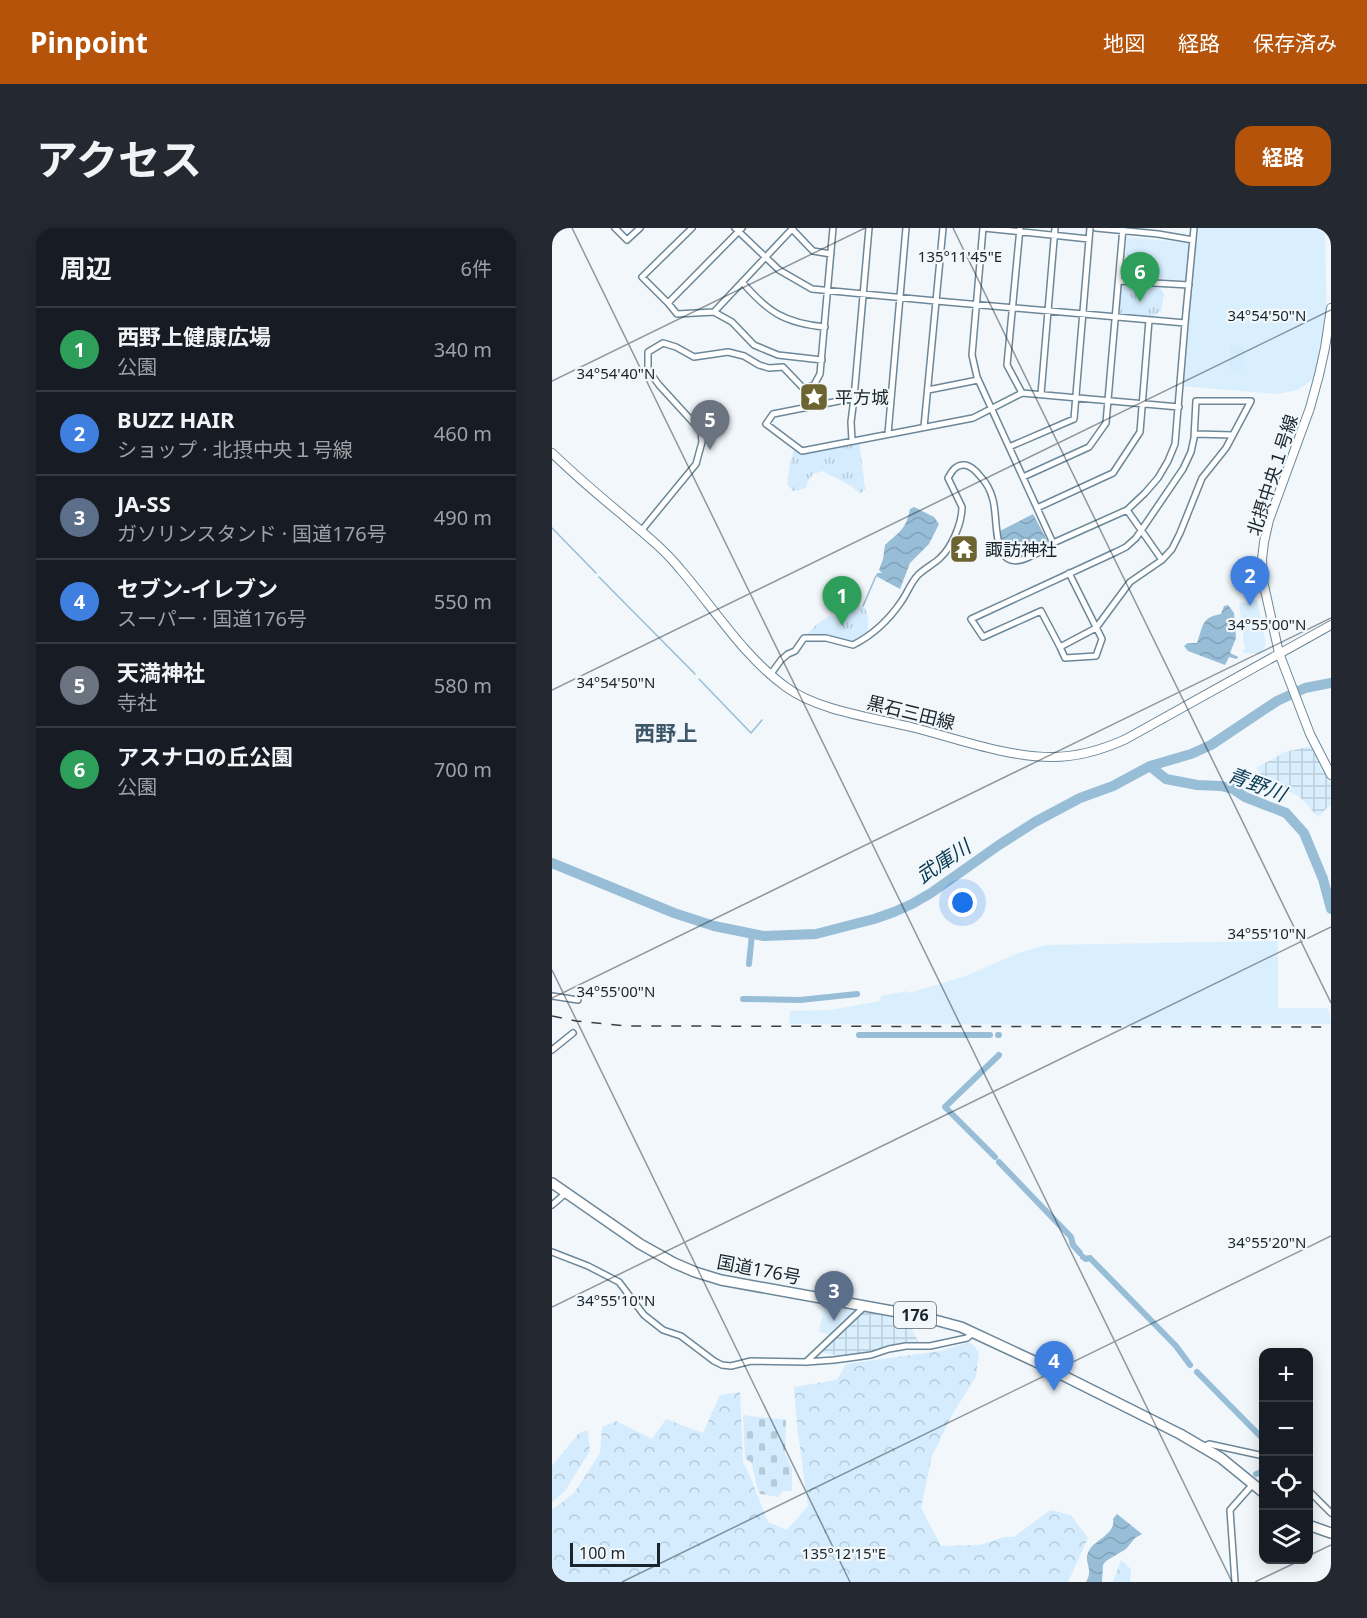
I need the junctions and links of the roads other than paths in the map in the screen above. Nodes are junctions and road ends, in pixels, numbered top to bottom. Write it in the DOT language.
graph roads {
  1 [pos="615,228"];
  2 [pos="640,228"];
  3 [pos="692,228"];
  4 [pos="793,228"];
  5 [pos="833,228"];
  6 [pos="868,228"];
  7 [pos="906,228"];
  8 [pos="943,228"];
  9 [pos="983,228"];
  10 [pos="1055,228"];
  11 [pos="1090,228"];
  12 [pos="1096,228"];
  13 [pos="1194,228"];
  14 [pos="739,229"];
  15 [pos="1123,229"];
  16 [pos="1020,230"];
  17 [pos="1158,231"];
  18 [pos="1054,235"];
  19 [pos="1089,239"];
  20 [pos="1193,240"];
  21 [pos="831,254"];
  22 [pos="766,257"];
  23 [pos="1119,281"];
  24 [pos="742,282"];
  25 [pos="1189,285"];
  26 [pos="828,290"];
  27 [pos="863,294"];
  28 [pos="900,298"];
  29 [pos="936,302"];
  30 [pos="668,303"];
  31 [pos="976,305"];
  32 [pos="1013,308"];
  33 [pos="1331,308"];
  34 [pos="1047,311"];
  35 [pos="714,312"];
  36 [pos="1083,314"];
  37 [pos="1116,317"];
  38 [pos="1149,320"];
  39 [pos="1185,323"];
  40 [pos="825,327"];
  41 [pos="822,360"];
  42 [pos="978,380"];
  43 [pos="928,390"];
  44 [pos="1022,393"];
  45 [pos="1041,394"];
  46 [pos="1076,397"];
  47 [pos="854,398"];
  48 [pos="1108,400"];
  49 [pos="1143,404"];
  50 [pos="1179,408"];
  51 [pos="992,409"];
  52 [pos="924,427"];
  53 [pos="888,434"];
  54 [pos="1194,435"];
  55 [pos="1233,435"];
  56 [pos="852,441"];
  57 [pos="1009,447"];
  58 [pos="552,453"];
  59 [pos="1023,477"];
  60 [pos="1037,508"];
  61 [pos="1127,510"];
  62 [pos="641,531"];
  63 [pos="1142,531"];
  64 [pos="1053,543"];
  65 [pos="1162,560"];
  66 [pos="1069,573"];
  67 [pos="1331,625"];
  68 [pos="1096,628"];
  69 [pos="1060,647"];
  70 [pos="1279,653"];
  71 [pos="770,675"];
  72 [pos="1331,775"];
  73 [pos="552,996"];
  74 [pos="578,1000"];
  75 [pos="573,1033"];
  76 [pos="552,1050"];
  77 [pos="552,1183"];
  78 [pos="566,1192"];
  79 [pos="552,1205"];
  80 [pos="552,1252"];
  81 [pos="865,1305"];
  82 [pos="974,1332"];
  83 [pos="806,1362"];
  84 [pos="1203,1447"];
  85 [pos="1259,1455"];
  86 [pos="1253,1484"];
  87 [pos="1259,1489"];
  88 [pos="1313,1495"];
  89 [pos="1331,1513"];
  90 [pos="1313,1527"];
  91 [pos="1331,1533"];
  92 [pos="1234,1582"];
  1 -- 2 [label="street"];
  3 -- 30 [label="street"];
  4 -- 21 [label="street"];
  4 -- 22 [label="street"];
  5 -- 21 [label="street"];
  6 -- 27 [label="street"];
  7 -- 28 [label="street"];
  8 -- 29 [label="street"];
  9 -- 16 [label="street"];
  9 -- 31 [label="street"];
  10 -- 18 [label="street"];
  11 -- 19 [label="street"];
  12 -- 15 [label="street"];
  13 -- 20 [label="street"];
  14 -- 22 [label="street"];
  14 -- 30 [label="street"];
  15 -- 17 [label="street"];
  15 -- 23 [label="street"];
  16 -- 18 [label="street"];
  16 -- 32 [label="street"];
  17 -- 20 [label="street"];
  18 -- 19 [label="street"];
  18 -- 34 [label="street"];
  19 -- 36 [label="street"];
  20 -- 25 [label="street"];
  21 -- 26 [label="street"];
  22 -- 24 [label="street"];
  22 -- 26 [label="street"];
  23 -- 25 [label="street"];
  23 -- 37 [label="street"];
  24 -- 35 [label="street"];
  24 -- 40 [label="street"];
  25 -- 39 [label="street"];
  26 -- 27 [label="street"];
  26 -- 40 [label="street"];
  27 -- 28 [label="street"];
  27 -- 47 [label="street"];
  28 -- 29 [label="street"];
  28 -- 53 [label="street"];
  29 -- 31 [label="street"];
  29 -- 43 [label="street"];
  30 -- 35 [label="street"];
  31 -- 32 [label="street"];
  31 -- 42 [label="street"];
  32 -- 34 [label="street"];
  32 -- 44 [label="street"];
  33 -- 70 [label="main road, 北摂中央１号線"];
  34 -- 36 [label="street"];
  34 -- 45 [label="street"];
  35 -- 41 [label="street"];
  36 -- 37 [label="street"];
  36 -- 46 [label="street"];
  37 -- 38 [label="street"];
  37 -- 48 [label="street"];
  38 -- 39 [label="street"];
  38 -- 49 [label="street"];
  39 -- 50 [label="street"];
  40 -- 41 [label="street"];
  41 -- 62 [label="street"];
  42 -- 43 [label="street"];
  42 -- 51 [label="street"];
  43 -- 52 [label="street"];
  44 -- 45 [label="street"];
  44 -- 51 [label="street"];
  45 -- 46 [label="street"];
  46 -- 48 [label="street"];
  46 -- 57 [label="street"];
  47 -- 56 [label="street"];
  47 -- 56 [label="street"];
  48 -- 49 [label="street"];
  48 -- 59 [label="street"];
  49 -- 50 [label="street"];
  49 -- 60 [label="street"];
  50 -- 61 [label="street"];
  51 -- 52 [label="street"];
  51 -- 57 [label="street"];
  52 -- 53 [label="street"];
  53 -- 56 [label="street"];
  54 -- 55 [label="street"];
  54 -- 55 [label="street"];
  54 -- 63 [label="street"];
  55 -- 65 [label="street"];
  57 -- 59 [label="street"];
  58 -- 62 [label="main road, 黒石三田線"];
  59 -- 60 [label="street"];
  60 -- 64 [label="street"];
  61 -- 63 [label="street"];
  61 -- 64 [label="street"];
  62 -- 71 [label="main road, 黒石三田線"];
  63 -- 65 [label="street"];
  63 -- 66 [label="street"];
  64 -- 71 [label="street"];
  65 -- 68 [label="street"];
  66 -- 68 [label="street"];
  66 -- 69 [label="street"];
  67 -- 70 [label="main road, 黒石三田線"];
  68 -- 69 [label="street"];
  68 -- 69 [label="street"];
  70 -- 71 [label="main road, 黒石三田線"];
  70 -- 72 [label="main road, 北摂中央１号線"];
  73 -- 74 [label="street"];
  75 -- 76 [label="street"];
  77 -- 78 [label="highway, 国道176号 / 176"];
  78 -- 79 [label="street"];
  78 -- 81 [label="highway, 国道176号 / 176"];
  80 -- 83 [label="street"];
  81 -- 82 [label="highway, 国道176号 / 176"];
  81 -- 83 [label="street"];
  82 -- 83 [label="street"];
  82 -- 84 [label="highway, 国道176号 / 176"];
  84 -- 85 [label="street"];
  84 -- 86 [label="highway, 国道176号 / 176"];
  86 -- 87 [label="highway, 国道176号 / 176"];
  86 -- 92 [label="street"];
  88 -- 89 [label="street"];
  90 -- 91 [label="highway"];
}
